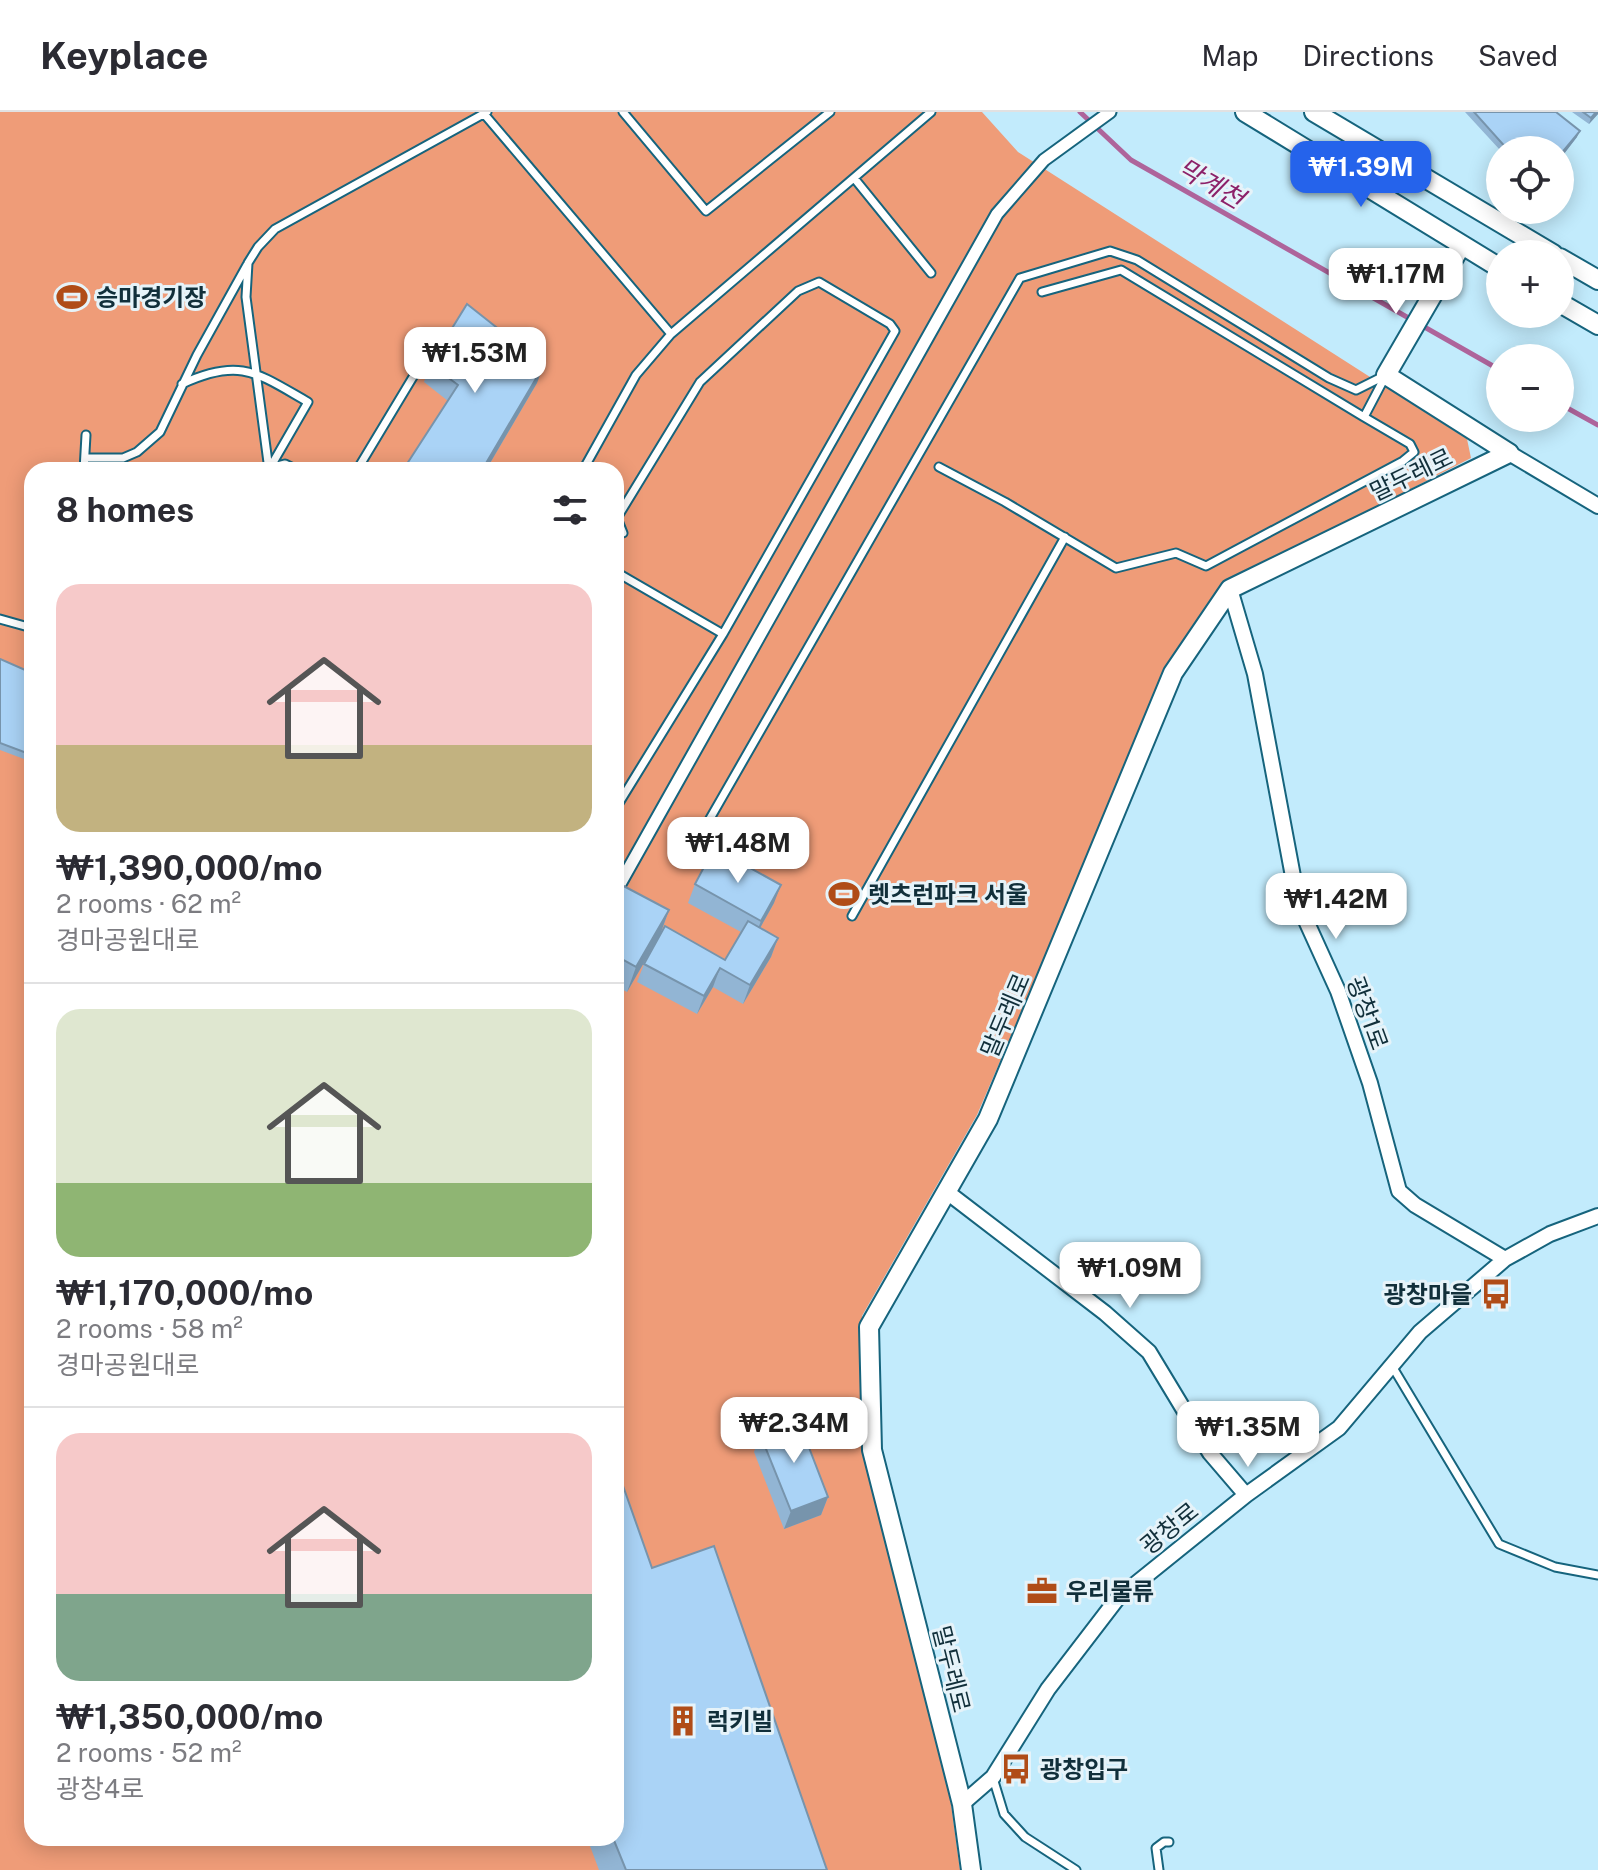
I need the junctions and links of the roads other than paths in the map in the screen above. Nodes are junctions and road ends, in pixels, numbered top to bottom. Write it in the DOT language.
graph roads {
  1 [pos="623,112"];
  2 [pos="830,112"];
  3 [pos="931,112"];
  4 [pos="1110,112"];
  5 [pos="1245,112"];
  6 [pos="1314,112"];
  7 [pos="486,114"];
  8 [pos="854,178"];
  9 [pos="1529,240"];
  10 [pos="1461,246"];
  11 [pos="1486,260"];
  12 [pos="248,263"];
  13 [pos="1574,266"];
  14 [pos="931,273"];
  15 [pos="1598,280"];
  16 [pos="1042,292"];
  17 [pos="1574,311"];
  18 [pos="1598,325"];
  19 [pos="671,334"];
  20 [pos="425,357"];
  21 [pos="1390,368"];
  22 [pos="258,373"];
  23 [pos="182,384"];
  24 [pos="1364,417"];
  25 [pos="86,435"];
  26 [pos="1509,453"];
  27 [pos="85,458"];
  28 [pos="85,462"];
  29 [pos="269,462"];
  30 [pos="274,462"];
  31 [pos="362,462"];
  32 [pos="587,462"];
  33 [pos="939,467"];
  34 [pos="1598,506"];
  35 [pos="624,507"];
  36 [pos="1065,537"];
  37 [pos="624,577"];
  38 [pos="1230,589"];
  39 [pos="0,619"];
  40 [pos="24,626"];
  41 [pos="723,634"];
  42 [pos="624,795"];
  43 [pos="700,836"];
  44 [pos="624,877"];
  45 [pos="852,916"];
  46 [pos="947,1192"];
  47 [pos="1598,1216"];
  48 [pos="1505,1259"];
  49 [pos="1392,1366"];
  50 [pos="1246,1495"];
  51 [pos="1598,1575"];
  52 [pos="993,1777"];
  53 [pos="962,1804"];
  54 [pos="1169,1842"];
  55 [pos="971,1870"];
  56 [pos="1076,1870"];
  57 [pos="1159,1870"];
  1 -- 2 [label="lane"];
  3 -- 8 [label="lane"];
  4 -- 44 [label="street"];
  5 -- 10 [label="street"];
  6 -- 9 [label="street"];
  7 -- 12 [label="lane"];
  7 -- 19 [label="lane"];
  8 -- 14 [label="lane"];
  8 -- 19 [label="lane"];
  10 -- 11 [label="street"];
  10 -- 21 [label="street"];
  12 -- 22 [label="lane"];
  12 -- 23 [label="lane"];
  13 -- 15 [label="street"];
  16 -- 24 [label="lane"];
  17 -- 18 [label="street"];
  19 -- 32 [label="lane"];
  20 -- 31 [label="lane"];
  21 -- 24 [label="lane"];
  21 -- 26 [label="street"];
  21 -- 43 [label="lane"];
  22 -- 23 [label="lane"];
  22 -- 29 [label="lane"];
  22 -- 30 [label="lane"];
  23 -- 27 [label="lane"];
  24 -- 36 [label="lane"];
  25 -- 27 [label="lane"];
  26 -- 34 [label="street"];
  26 -- 38 [label="street, 말두레로"];
  27 -- 28 [label="lane"];
  33 -- 36 [label="lane"];
  35 -- 41 [label="lane"];
  36 -- 45 [label="lane"];
  37 -- 41 [label="lane"];
  38 -- 46 [label="street, 말두레로"];
  38 -- 48 [label="street, 광창1로"];
  39 -- 40 [label="lane"];
  41 -- 42 [label="lane"];
  46 -- 50 [label="street"];
  46 -- 53 [label="street, 말두레로"];
  47 -- 48 [label="street, 광창로"];
  48 -- 49 [label="street, 광창로"];
  49 -- 50 [label="street, 광창로"];
  49 -- 51 [label="lane"];
  50 -- 52 [label="street, 광창로"];
  52 -- 53 [label="street, 광창로"];
  52 -- 56 [label="lane"];
  53 -- 55 [label="street, 말두레로"];
  54 -- 57 [label="lane"];
}
